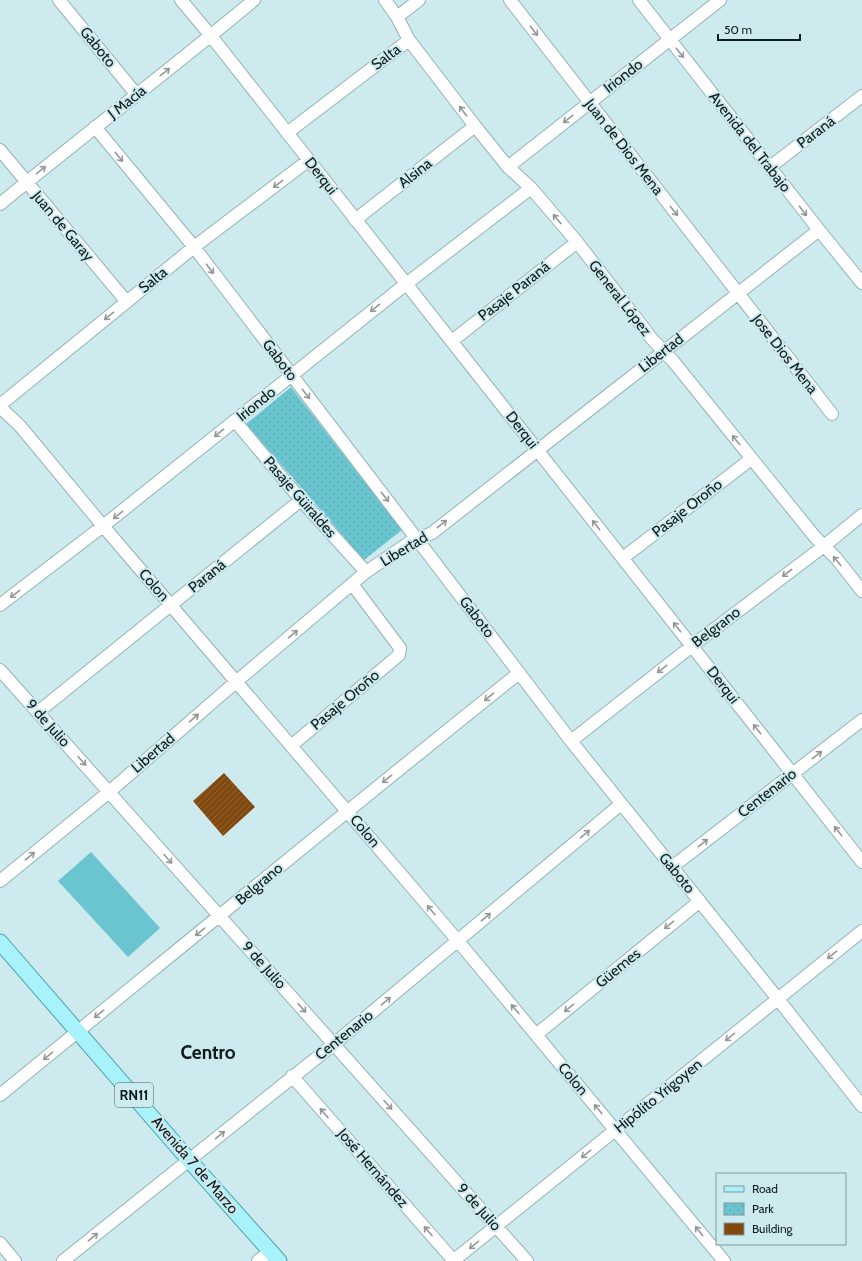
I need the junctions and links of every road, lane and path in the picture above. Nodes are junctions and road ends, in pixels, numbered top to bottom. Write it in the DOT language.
graph roads {
  1 [pos="59,0"];
  2 [pos="181,0"];
  3 [pos="254,0"];
  4 [pos="385,0"];
  5 [pos="419,0"];
  6 [pos="510,0"];
  7 [pos="639,0"];
  8 [pos="720,0"];
  9 [pos="397,17"];
  10 [pos="211,36"];
  11 [pos="409,40"];
  12 [pos="670,40"];
  13 [pos="136,94"];
  14 [pos="589,102"];
  15 [pos="860,103"];
  16 [pos="475,126"];
  17 [pos="95,127"];
  18 [pos="287,133"];
  19 [pos="0,150"];
  20 [pos="309,160"];
  21 [pos="508,167"];
  22 [pos="770,167"];
  23 [pos="27,182"];
  24 [pos="531,188"];
  25 [pos="0,204"];
  26 [pos="355,220"];
  27 [pos="819,230"];
  28 [pos="577,242"];
  29 [pos="194,247"];
  30 [pos="862,283"];
  31 [pos="406,284"];
  32 [pos="738,293"];
  33 [pos="126,301"];
  34 [pos="452,341"];
  35 [pos="664,351"];
  36 [pos="291,375"];
  37 [pos="0,406"];
  38 [pos="832,414"];
  39 [pos="235,421"];
  40 [pos="537,450"];
  41 [pos="751,459"];
  42 [pos="301,500"];
  43 [pos="862,515"];
  44 [pos="103,526"];
  45 [pos="417,539"];
  46 [pos="824,546"];
  47 [pos="623,558"];
  48 [pos="366,572"];
  49 [pos="352,584"];
  50 [pos="862,591"];
  51 [pos="0,605"];
  52 [pos="171,605"];
  53 [pos="692,646"];
  54 [pos="0,670"];
  55 [pos="519,673"];
  56 [pos="237,681"];
  57 [pos="38,712"];
  58 [pos="862,720"];
  59 [pos="571,741"];
  60 [pos="291,746"];
  61 [pos="792,773"];
  62 [pos="109,792"];
  63 [pos="621,804"];
  64 [pos="347,811"];
  65 [pos="862,862"];
  66 [pos="672,867"];
  67 [pos="0,881"];
  68 [pos="700,900"];
  69 [pos="220,916"];
  70 [pos="862,931"];
  71 [pos="458,941"];
  72 [pos="0,942"];
  73 [pos="778,999"];
  74 [pos="78,1031"];
  75 [pos="536,1034"];
  76 [pos="334,1044"];
  77 [pos="292,1076"];
  78 [pos="0,1095"];
  79 [pos="862,1106"];
  80 [pos="616,1130"];
  81 [pos="189,1160"];
  82 [pos="496,1226"];
  83 [pos="0,1243"];
  84 [pos="275,1256"];
  85 [pos="15,1261"];
  86 [pos="63,1261"];
  87 [pos="258,1261"];
  88 [pos="454,1261"];
  89 [pos="527,1261"];
  90 [pos="724,1261"];
  1 -- 13 [label="street, Gaboto"];
  2 -- 10 [label="street, Derqui"];
  3 -- 10 [label="street, J Macía"];
  4 -- 9 [label="street, General López"];
  5 -- 9 [label="street"];
  6 -- 14 [label="street, Juan de Dios Mena, one-way"];
  7 -- 12 [label="street, Avenida del Trabajo"];
  8 -- 12 [label="street, Iriondo"];
  9 -- 11 [label="street, General López"];
  13 -- 10 [label="street, J Macía, one-way"];
  10 -- 18 [label="street, Derqui"];
  16 -- 11 [label="street, General López, one-way"];
  11 -- 18 [label="street, Salta"];
  12 -- 14 [label="street, Iriondo"];
  12 -- 22 [label="street, Avenida del Trabajo, one-way"];
  13 -- 17 [label="street, J Macía"];
  14 -- 21 [label="street, Iriondo, one-way"];
  14 -- 32 [label="street, Juan de Dios Mena, one-way"];
  15 -- 22 [label="street, Paraná"];
  16 -- 21 [label="street, General López"];
  16 -- 26 [label="street, Alsina"];
  23 -- 17 [label="street, J Macía, one-way"];
  17 -- 29 [label="street, Gaboto, one-way"];
  18 -- 20 [label="street, Derqui"];
  19 -- 23 [label="street, Juan de Garay"];
  20 -- 26 [label="street, Derqui"];
  20 -- 29 [label="street, Salta, one-way"];
  21 -- 24 [label="street, General López"];
  22 -- 27 [label="street, Avenida del Trabajo, one-way"];
  23 -- 25 [label="street, J Macía"];
  23 -- 33 [label="street, Juan de Garay"];
  28 -- 24 [label="street, General López, one-way"];
  24 -- 31 [label="street, Iriondo"];
  26 -- 31 [label="street, Derqui"];
  27 -- 30 [label="street, Avenida del Trabajo"];
  27 -- 32 [label="street, Libertad"];
  28 -- 34 [label="street, Pasaje Paraná"];
  28 -- 35 [label="street, General López"];
  29 -- 33 [label="street, Salta"];
  29 -- 36 [label="street, Gaboto, one-way"];
  31 -- 34 [label="street, Derqui"];
  31 -- 36 [label="street, Iriondo, one-way"];
  32 -- 35 [label="street, Libertad"];
  32 -- 38 [label="street, Jose Dios Mena"];
  33 -- 37 [label="street, Salta, one-way"];
  34 -- 40 [label="street, Derqui"];
  35 -- 40 [label="street, Libertad"];
  41 -- 35 [label="street, General López, one-way"];
  36 -- 39 [label="street, Iriondo"];
  36 -- 45 [label="street, Gaboto, one-way"];
  37 -- 44 [label="street, Colon"];
  39 -- 42 [label="street, Pasaje Güiraldes"];
  39 -- 44 [label="street, Iriondo, one-way"];
  45 -- 40 [label="street, Libertad, one-way"];
  47 -- 40 [label="street, Derqui, one-way"];
  41 -- 46 [label="street, General López"];
  41 -- 47 [label="street, Pasaje Oroño"];
  42 -- 48 [label="street, Pasaje Güiraldes"];
  42 -- 52 [label="street, Paraná"];
  43 -- 46 [label="street, Belgrano"];
  44 -- 51 [label="street, Iriondo, one-way"];
  44 -- 52 [label="street, Colon"];
  45 -- 48 [label="street, Libertad"];
  45 -- 55 [label="street, Gaboto"];
  50 -- 46 [label="street, General López, one-way"];
  46 -- 53 [label="street, Belgrano, one-way"];
  53 -- 47 [label="street, Derqui, one-way"];
  48 -- 49 [label="street, Libertad"];
  56 -- 49 [label="street, Libertad, one-way"];
  49 -- 60 [label="street, Pasaje Oroño"];
  52 -- 56 [label="street, Colon"];
  52 -- 57 [label="street, Paraná"];
  53 -- 59 [label="street, Belgrano, one-way"];
  61 -- 53 [label="street, Derqui, one-way"];
  54 -- 57 [label="street, 9 de Julio"];
  55 -- 59 [label="street, Gaboto"];
  55 -- 64 [label="street, Belgrano, one-way"];
  56 -- 60 [label="street, Colon"];
  62 -- 56 [label="street, Libertad, one-way"];
  57 -- 62 [label="street, 9 de Julio, one-way"];
  61 -- 58 [label="street, Centenario, one-way"];
  59 -- 63 [label="street, Gaboto"];
  60 -- 64 [label="street, Colon"];
  65 -- 61 [label="street, Derqui, one-way"];
  66 -- 61 [label="street, Centenario, one-way"];
  67 -- 62 [label="street, Libertad, one-way"];
  62 -- 69 [label="street, 9 de Julio, one-way"];
  63 -- 66 [label="street, Gaboto"];
  71 -- 63 [label="street, Centenario, one-way"];
  64 -- 69 [label="street, Belgrano"];
  71 -- 64 [label="street, Colon, one-way"];
  66 -- 68 [label="street, Gaboto"];
  68 -- 73 [label="street, Gaboto"];
  68 -- 75 [label="street, Güemes, one-way"];
  69 -- 74 [label="street, Belgrano, one-way"];
  69 -- 76 [label="street, 9 de Julio, one-way"];
  70 -- 73 [label="street, Hipólito Yrigoyen, one-way"];
  75 -- 71 [label="street, Colon, one-way"];
  76 -- 71 [label="street, Centenario, one-way"];
  72 -- 74 [label="main road, Avenida 7 de Marzo / RN11"];
  73 -- 79 [label="street, Gaboto"];
  73 -- 80 [label="street, Hipólito Yrigoyen, one-way"];
  74 -- 78 [label="street, Belgrano, one-way"];
  74 -- 81 [label="main road, Avenida 7 de Marzo / RN11"];
  80 -- 75 [label="street, Colon, one-way"];
  76 -- 77 [label="street, Centenario"];
  76 -- 82 [label="street, 9 de Julio, one-way"];
  81 -- 77 [label="street, Centenario, one-way"];
  88 -- 77 [label="street, José Hernández, one-way"];
  80 -- 82 [label="street, Hipólito Yrigoyen, one-way"];
  90 -- 80 [label="street, Colon, one-way"];
  81 -- 84 [label="main road, Avenida 7 de Marzo / RN11"];
  86 -- 81 [label="street, Centenario, one-way"];
  82 -- 88 [label="street, Hipólito Yrigoyen, one-way"];
  82 -- 89 [label="street, 9 de Julio"];
  83 -- 85 [label="street"];
  84 -- 87 [label="street"];
}
